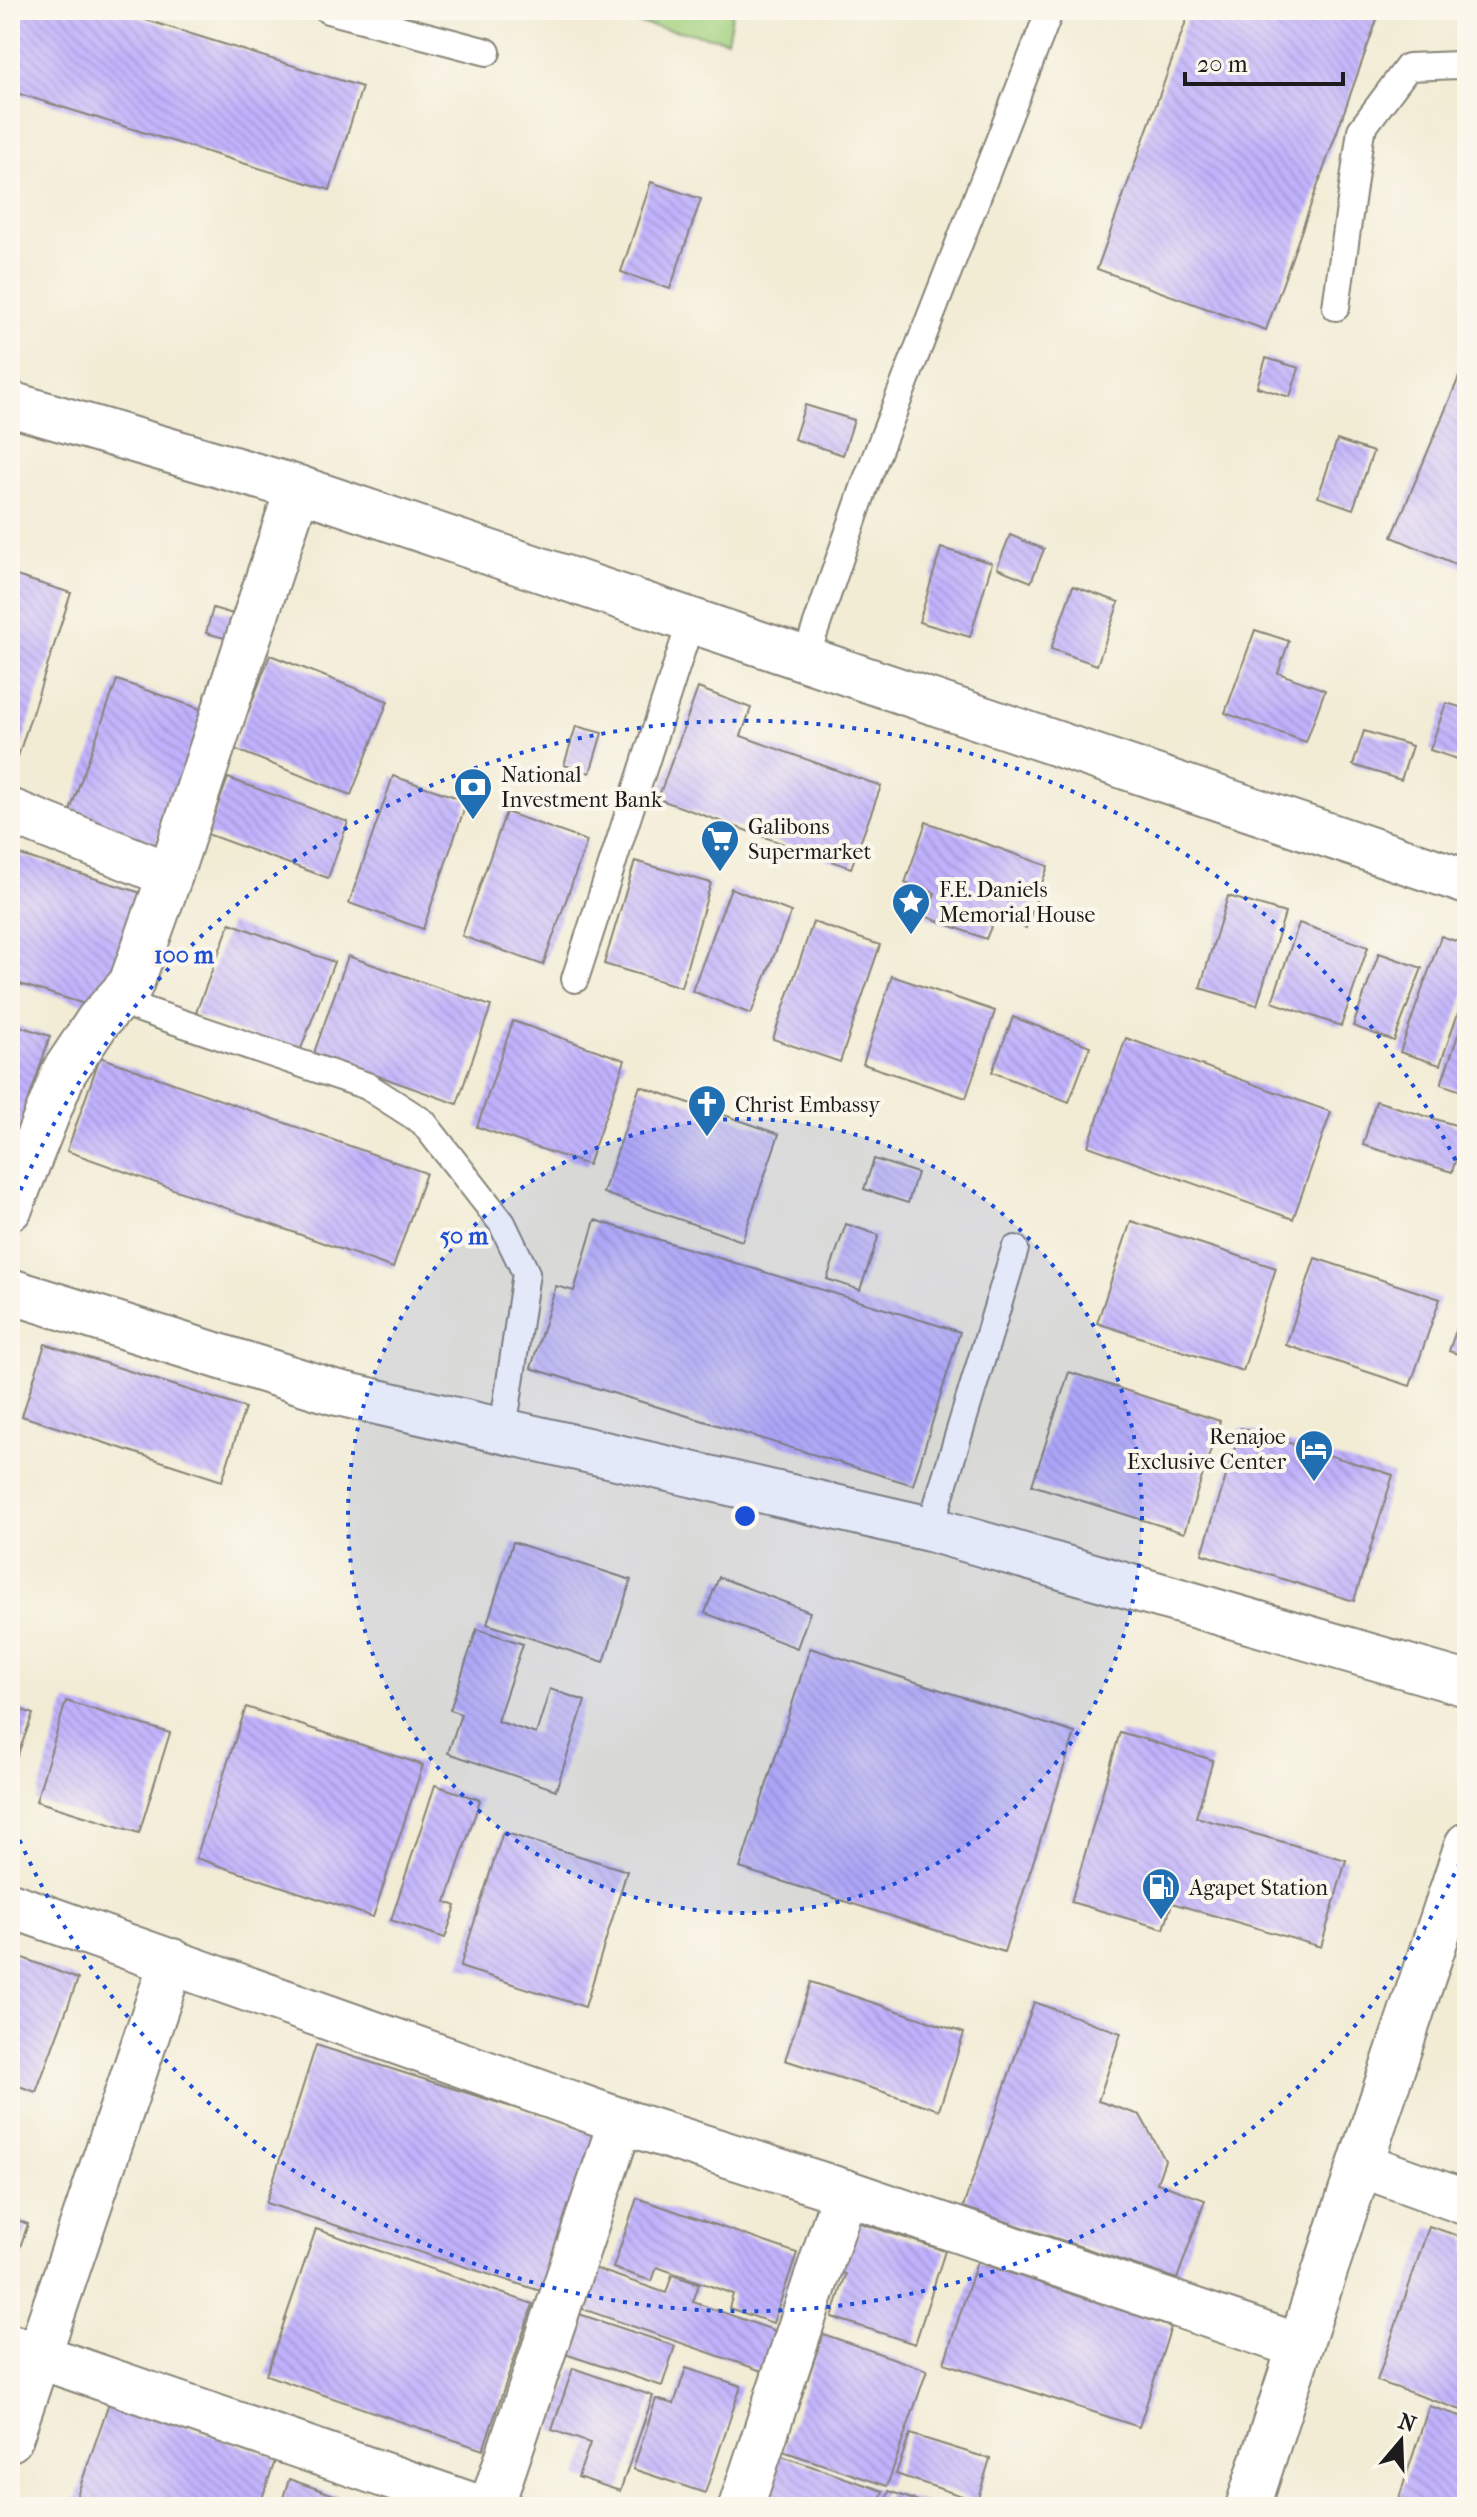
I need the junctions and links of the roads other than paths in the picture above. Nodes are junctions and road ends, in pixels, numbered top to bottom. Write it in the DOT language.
graph roads {
  1 [pos="328,10"];
  2 [pos="1050,10"];
  3 [pos="487,52"];
  4 [pos="1467,67"];
  5 [pos="1336,307"];
  6 [pos="10,404"];
  7 [pos="298,488"];
  8 [pos="691,621"];
  9 [pos="805,659"];
  10 [pos="10,811"];
  11 [pos="170,875"];
  12 [pos="1467,882"];
  13 [pos="575,979"];
  14 [pos="117,1001"];
  15 [pos="10,1208"];
  16 [pos="1015,1249"];
  17 [pos="10,1291"];
  18 [pos="503,1430"];
  19 [pos="930,1529"];
  20 [pos="1467,1684"];
  21 [pos="1467,1845"];
  22 [pos="10,1905"];
  23 [pos="172,1961"];
  24 [pos="621,2121"];
  25 [pos="1362,2165"];
  26 [pos="845,2192"];
  27 [pos="1467,2203"];
  28 [pos="1299,2346"];
  29 [pos="24,2352"];
  30 [pos="10,2439"];
  31 [pos="477,2507"];
  32 [pos="491,2507"];
  33 [pos="741,2507"];
  34 [pos="1248,2507"];
  1 -- 3 [label="lane"];
  2 -- 9 [label="lane"];
  4 -- 5 [label="lane"];
  6 -- 7 [label="street"];
  7 -- 8 [label="street"];
  7 -- 11 [label="street"];
  8 -- 9 [label="street"];
  8 -- 13 [label="lane"];
  9 -- 12 [label="street"];
  10 -- 11 [label="street"];
  11 -- 14 [label="street"];
  14 -- 15 [label="street"];
  14 -- 18 [label="lane"];
  16 -- 19 [label="lane"];
  17 -- 18 [label="street"];
  18 -- 19 [label="street"];
  19 -- 20 [label="street"];
  21 -- 25 [label="street"];
  22 -- 23 [label="street"];
  23 -- 24 [label="street"];
  23 -- 29 [label="street"];
  24 -- 26 [label="street"];
  24 -- 32 [label="street"];
  25 -- 27 [label="street"];
  25 -- 28 [label="street"];
  26 -- 28 [label="street"];
  26 -- 33 [label="street"];
  28 -- 34 [label="street"];
  29 -- 30 [label="street"];
  29 -- 31 [label="street"];
}
